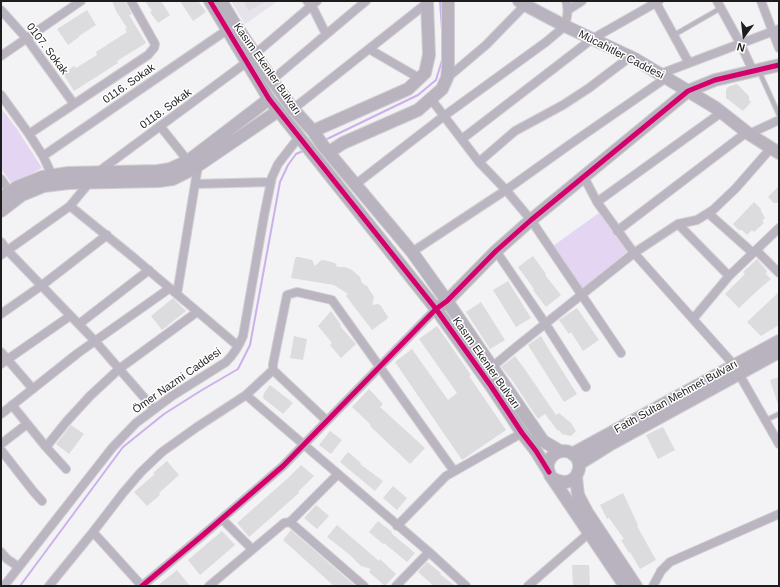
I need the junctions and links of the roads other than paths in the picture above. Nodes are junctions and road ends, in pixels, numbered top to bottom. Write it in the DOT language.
graph roads {
  1 [pos="81,1"];
  2 [pos="131,1"];
  3 [pos="210,1"];
  4 [pos="221,1"];
  5 [pos="366,1"];
  6 [pos="448,1"];
  7 [pos="566,1"];
  8 [pos="582,1"];
  9 [pos="761,1"];
  10 [pos="427,2"];
  11 [pos="657,2"];
  12 [pos="312,3"];
  13 [pos="522,3"];
  14 [pos="719,4"];
  15 [pos="1,10"];
  16 [pos="568,10"];
  17 [pos="565,26"];
  18 [pos="227,30"];
  19 [pos="776,30"];
  20 [pos="326,34"];
  21 [pos="674,35"];
  22 [pos="27,39"];
  23 [pos="592,39"];
  24 [pos="740,43"];
  25 [pos="779,48"];
  26 [pos="369,49"];
  27 [pos="1,56"];
  28 [pos="630,57"];
  29 [pos="251,58"];
  30 [pos="689,63"];
  31 [pos="779,65"];
  32 [pos="756,71"];
  33 [pos="663,76"];
  34 [pos="419,78"];
  35 [pos="447,78"];
  36 [pos="272,80"];
  37 [pos="688,91"];
  38 [pos="1,95"];
  39 [pos="269,99"];
  40 [pos="430,99"];
  41 [pos="74,104"];
  42 [pos="293,109"];
  43 [pos="278,111"];
  44 [pos="722,112"];
  45 [pos="779,115"];
  46 [pos="444,116"];
  47 [pos="779,120"];
  48 [pos="160,126"];
  49 [pos="314,133"];
  50 [pos="748,133"];
  51 [pos="29,134"];
  52 [pos="300,139"];
  53 [pos="462,139"];
  54 [pos="327,150"];
  55 [pos="775,151"];
  56 [pos="43,156"];
  57 [pos="479,162"];
  58 [pos="193,163"];
  59 [pos="97,172"];
  60 [pos="52,176"];
  61 [pos="584,177"];
  62 [pos="1,179"];
  63 [pos="89,182"];
  64 [pos="271,182"];
  65 [pos="195,184"];
  66 [pos="356,184"];
  67 [pos="506,190"];
  68 [pos="6,195"];
  69 [pos="597,202"];
  70 [pos="70,206"];
  71 [pos="1,211"];
  72 [pos="708,213"];
  73 [pos="531,220"];
  74 [pos="678,224"];
  75 [pos="779,228"];
  76 [pos="618,231"];
  77 [pos="107,236"];
  78 [pos="1,242"];
  79 [pos="496,251"];
  80 [pos="412,252"];
  81 [pos="755,252"];
  82 [pos="4,253"];
  83 [pos="634,253"];
  84 [pos="149,270"];
  85 [pos="779,273"];
  86 [pos="729,276"];
  87 [pos="41,286"];
  88 [pos="170,288"];
  89 [pos="177,294"];
  90 [pos="581,295"];
  91 [pos="447,301"];
  92 [pos="436,309"];
  93 [pos="198,312"];
  94 [pos="1,314"];
  95 [pos="70,316"];
  96 [pos="693,319"];
  97 [pos="545,323"];
  98 [pos="79,324"];
  99 [pos="779,340"];
  100 [pos="95,341"];
  101 [pos="238,346"];
  102 [pos="1,352"];
  103 [pos="779,352"];
  104 [pos="621,353"];
  105 [pos="4,362"];
  106 [pos="380,367"];
  107 [pos="492,368"];
  108 [pos="119,369"];
  109 [pos="273,370"];
  110 [pos="737,370"];
  111 [pos="586,387"];
  112 [pos="33,389"];
  113 [pos="246,395"];
  114 [pos="12,405"];
  115 [pos="154,410"];
  116 [pos="1,414"];
  117 [pos="779,414"];
  118 [pos="766,420"];
  119 [pos="327,421"];
  120 [pos="27,424"];
  121 [pos="522,433"];
  122 [pos="1,444"];
  123 [pos="303,444"];
  124 [pos="779,444"];
  125 [pos="46,447"];
  126 [pos="1,450"];
  127 [pos="560,452"];
  128 [pos="572,454"];
  129 [pos="579,464"];
  130 [pos="66,469"];
  131 [pos="454,471"];
  132 [pos="338,474"];
  133 [pos="551,475"];
  134 [pos="576,477"];
  135 [pos="42,501"];
  136 [pos="779,514"];
  137 [pos="222,518"];
  138 [pos="290,522"];
  139 [pos="397,526"];
  140 [pos="93,532"];
  141 [pos="589,533"];
  142 [pos="252,549"];
  143 [pos="1,552"];
  144 [pos="429,552"];
  145 [pos="19,567"];
  146 [pos="212,585"];
  147 [pos="4,586"];
  148 [pos="49,586"];
  149 [pos="142,586"];
  150 [pos="364,586"];
  151 [pos="396,586"];
  152 [pos="466,586"];
  153 [pos="528,586"];
  154 [pos="625,586"];
  155 [pos="636,586"];
  156 [pos="653,586"];
  1 -- 22 [label="street"];
  2 -- 41 [label="street"];
  3 -- 18 [label="street, Kasım Ekenler Bulvarı"];
  4 -- 29 [label="street, Kasım Ekenler Bulvarı"];
  5 -- 20 [label="street"];
  6 -- 35 [label="street"];
  7 -- 16 [label="street"];
  8 -- 16 [label="street"];
  9 -- 19 [label="street"];
  10 -- 26 [label="street"];
  10 -- 34 [label="street"];
  11 -- 21 [label="street"];
  11 -- 23 [label="street"];
  12 -- 20 [label="street"];
  12 -- 29 [label="street, 0118. Sokak"];
  13 -- 17 [label="street, Mücahitler Caddesi"];
  13 -- 35 [label="street"];
  14 -- 21 [label="lane"];
  14 -- 24 [label="street"];
  15 -- 22 [label="street, 0107. Sokak"];
  16 -- 17 [label="street"];
  17 -- 23 [label="street, Mücahitler Caddesi"];
  17 -- 46 [label="street"];
  18 -- 29 [label="street, Kasım Ekenler Bulvarı"];
  18 -- 56 [label="street, 0116. Sokak"];
  19 -- 24 [label="street"];
  19 -- 25 [label="street"];
  20 -- 36 [label="street"];
  21 -- 30 [label="street"];
  22 -- 27 [label="street"];
  22 -- 41 [label="street, 0107. Sokak"];
  23 -- 28 [label="street, Mücahitler Caddesi"];
  23 -- 53 [label="street"];
  24 -- 30 [label="street"];
  24 -- 32 [label="street"];
  26 -- 34 [label="street"];
  26 -- 42 [label="street"];
  28 -- 33 [label="street, Mücahitler Caddesi"];
  28 -- 57 [label="street"];
  29 -- 36 [label="street, Kasım Ekenler Bulvarı"];
  29 -- 39 [label="street, Kasım Ekenler Bulvarı"];
  29 -- 48 [label="street, 0118. Sokak"];
  30 -- 33 [label="street"];
  31 -- 32 [label="street"];
  32 -- 37 [label="street"];
  32 -- 45 [label="lane"];
  33 -- 37 [label="street, Mücahitler Caddesi"];
  33 -- 67 [label="street"];
  34 -- 49 [label="street"];
  35 -- 40 [label="street"];
  36 -- 42 [label="street, Kasım Ekenler Bulvarı"];
  37 -- 44 [label="street, Mücahitler Caddesi"];
  37 -- 61 [label="street"];
  38 -- 51 [label="street"];
  39 -- 43 [label="street, Kasım Ekenler Bulvarı"];
  39 -- 58 [label="street"];
  40 -- 46 [label="street"];
  40 -- 54 [label="street"];
  41 -- 51 [label="street"];
  42 -- 49 [label="street, Kasım Ekenler Bulvarı"];
  43 -- 52 [label="street, Kasım Ekenler Bulvarı"];
  43 -- 58 [label="street"];
  44 -- 50 [label="street, Mücahitler Caddesi"];
  44 -- 69 [label="street"];
  46 -- 53 [label="street"];
  46 -- 66 [label="street"];
  47 -- 50 [label="street"];
  48 -- 58 [label="street"];
  48 -- 59 [label="street, 0118. Sokak"];
  49 -- 54 [label="street, Kasım Ekenler Bulvarı"];
  50 -- 55 [label="street, Mücahitler Caddesi"];
  50 -- 76 [label="street"];
  51 -- 56 [label="street"];
  52 -- 64 [label="street, Ömer Nazmi Caddesi"];
  52 -- 92 [label="street, Kasım Ekenler Bulvarı"];
  53 -- 57 [label="street"];
  54 -- 66 [label="street, Kasım Ekenler Bulvarı"];
  55 -- 72 [label="street"];
  56 -- 60 [label="street"];
  57 -- 67 [label="street"];
  58 -- 59 [label="street"];
  58 -- 63 [label="street"];
  58 -- 65 [label="street"];
  59 -- 60 [label="street"];
  60 -- 68 [label="street"];
  61 -- 69 [label="street"];
  61 -- 73 [label="street"];
  62 -- 68 [label="street"];
  63 -- 70 [label="street"];
  63 -- 71 [label="street"];
  64 -- 65 [label="street"];
  64 -- 101 [label="street, Ömer Nazmi Caddesi"];
  65 -- 89 [label="street"];
  66 -- 80 [label="street, Kasım Ekenler Bulvarı"];
  67 -- 73 [label="street"];
  67 -- 80 [label="street"];
  69 -- 76 [label="street"];
  70 -- 77 [label="street"];
  70 -- 82 [label="street"];
  72 -- 74 [label="street"];
  72 -- 81 [label="street"];
  73 -- 79 [label="street"];
  73 -- 90 [label="street"];
  74 -- 83 [label="street"];
  74 -- 86 [label="street"];
  75 -- 81 [label="street"];
  76 -- 83 [label="street"];
  77 -- 84 [label="street"];
  77 -- 87 [label="street"];
  78 -- 82 [label="street"];
  79 -- 91 [label="street"];
  79 -- 97 [label="street"];
  80 -- 91 [label="street, Kasım Ekenler Bulvarı"];
  81 -- 85 [label="street"];
  81 -- 86 [label="street"];
  82 -- 87 [label="street"];
  83 -- 90 [label="street"];
  83 -- 96 [label="street"];
  84 -- 88 [label="street"];
  84 -- 98 [label="street"];
  86 -- 96 [label="street"];
  87 -- 94 [label="street"];
  87 -- 95 [label="street"];
  88 -- 89 [label="street"];
  88 -- 100 [label="street"];
  89 -- 93 [label="street"];
  90 -- 97 [label="street"];
  90 -- 104 [label="street"];
  91 -- 92 [label="street"];
  91 -- 107 [label="street, Kasım Ekenler Bulvarı"];
  92 -- 106 [label="street"];
  92 -- 121 [label="street, Kasım Ekenler Bulvarı"];
  93 -- 101 [label="street"];
  93 -- 108 [label="street"];
  95 -- 98 [label="street"];
  95 -- 105 [label="street"];
  96 -- 110 [label="street"];
  97 -- 107 [label="street"];
  97 -- 111 [label="street"];
  98 -- 100 [label="street"];
  99 -- 110 [label="street, Fatih Sultan Mehmet Bulvarı"];
  100 -- 108 [label="street"];
  100 -- 112 [label="street"];
  101 -- 115 [label="street, Ömer Nazmi Caddesi"];
  102 -- 105 [label="street"];
  103 -- 110 [label="street, Fatih Sultan Mehmet Bulvarı"];
  105 -- 112 [label="street"];
  106 -- 109 [label="street"];
  106 -- 119 [label="street"];
  106 -- 131 [label="street"];
  107 -- 127 [label="street, Kasım Ekenler Bulvarı"];
  108 -- 115 [label="street"];
  108 -- 125 [label="street"];
  109 -- 113 [label="street"];
  109 -- 119 [label="street"];
  110 -- 118 [label="street"];
  110 -- 128 [label="street, Fatih Sultan Mehmet Bulvarı"];
  110 -- 129 [label="street, Fatih Sultan Mehmet Bulvarı"];
  112 -- 114 [label="street"];
  113 -- 123 [label="street"];
  113 -- 140 [label="street"];
  114 -- 116 [label="street"];
  114 -- 120 [label="street"];
  115 -- 145 [label="street, Ömer Nazmi Caddesi"];
  117 -- 118 [label="lane"];
  118 -- 124 [label="street"];
  119 -- 123 [label="street"];
  120 -- 122 [label="street"];
  120 -- 125 [label="street"];
  121 -- 131 [label="street"];
  121 -- 133 [label="street, Kasım Ekenler Bulvarı"];
  123 -- 132 [label="street"];
  123 -- 137 [label="street"];
  125 -- 130 [label="street"];
  126 -- 135 [label="street"];
  127 -- 128 [label="street"];
  127 -- 133 [label="street"];
  128 -- 129 [label="street"];
  129 -- 134 [label="street"];
  131 -- 139 [label="street"];
  132 -- 138 [label="street"];
  132 -- 139 [label="street"];
  133 -- 134 [label="street"];
  133 -- 141 [label="street, Kasım Ekenler Bulvarı"];
  134 -- 155 [label="street"];
  136 -- 156 [label="street"];
  137 -- 142 [label="street"];
  137 -- 149 [label="street"];
  138 -- 142 [label="street"];
  138 -- 150 [label="street"];
  139 -- 144 [label="street"];
  140 -- 148 [label="street"];
  140 -- 149 [label="street"];
  141 -- 153 [label="street"];
  141 -- 154 [label="street, Kasım Ekenler Bulvarı"];
  142 -- 146 [label="street"];
  143 -- 145 [label="street"];
  144 -- 151 [label="street"];
  144 -- 152 [label="street"];
  145 -- 147 [label="street, Ömer Nazmi Caddesi"];
}
